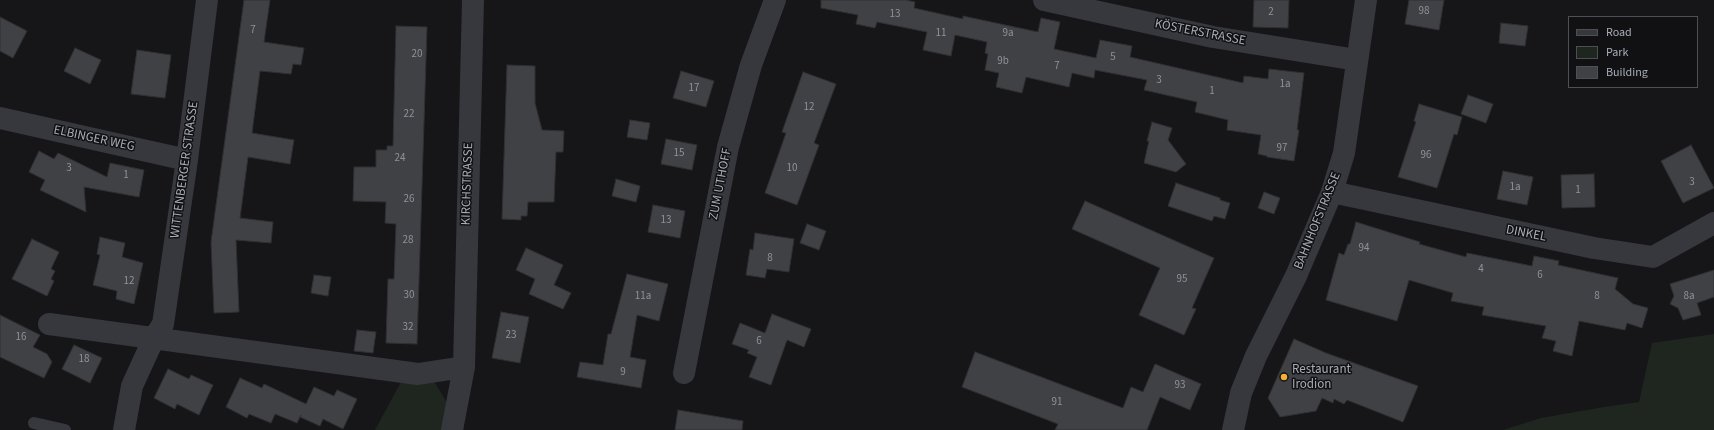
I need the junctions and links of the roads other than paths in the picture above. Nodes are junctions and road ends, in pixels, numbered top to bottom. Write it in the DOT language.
graph roads {
  1 [pos="207,0"];
  2 [pos="473,0"];
  3 [pos="774,0"];
  4 [pos="1044,0"];
  5 [pos="1366,0"];
  6 [pos="1357,60"];
  7 [pos="0,118"];
  8 [pos="187,160"];
  9 [pos="1332,192"];
  10 [pos="1714,223"];
  11 [pos="48,324"];
  12 [pos="154,338"];
  13 [pos="464,367"];
  14 [pos="684,373"];
  15 [pos="34,423"];
  16 [pos="65,430"];
  17 [pos="124,430"];
  18 [pos="452,430"];
  19 [pos="1233,430"];
  1 -- 8 [label="street, WITTENBERGER STRASSE"];
  2 -- 13 [label="street, KIRCHSTRASSE"];
  3 -- 14 [label="street, ZUM UTHOFF"];
  4 -- 6 [label="street, KÖSTERSTRASSE"];
  5 -- 6 [label="street, BAHNHOFSTRASSE"];
  6 -- 9 [label="street, BAHNHOFSTRASSE"];
  7 -- 8 [label="street, ELBINGER WEG"];
  8 -- 12 [label="street, WITTENBERGER STRASSE"];
  9 -- 10 [label="street, DINKEL"];
  9 -- 19 [label="street, BAHNHOFSTRASSE"];
  11 -- 12 [label="street"];
  12 -- 13 [label="street"];
  12 -- 17 [label="street, WITTENBERGER STRASSE"];
  13 -- 18 [label="street, KIRCHSTRASSE"];
  15 -- 16 [label="lane"];
}
